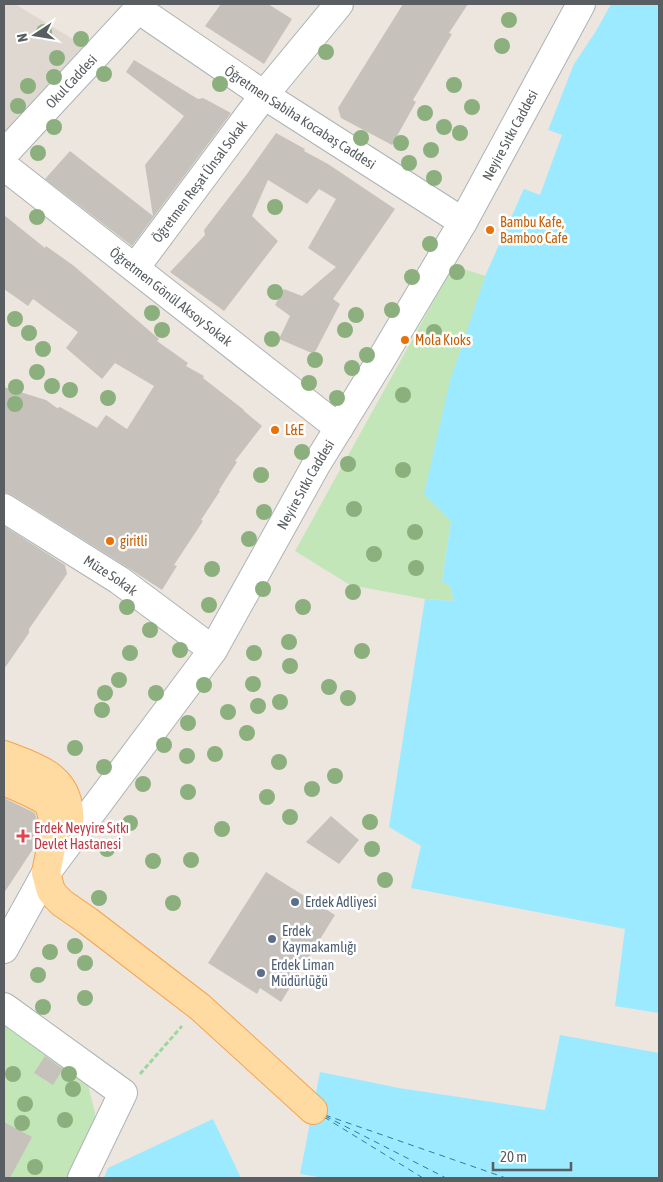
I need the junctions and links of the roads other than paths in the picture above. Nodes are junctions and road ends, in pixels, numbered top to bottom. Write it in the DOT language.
graph roads {
  1 [pos="339,4"];
  2 [pos="581,4"];
  3 [pos="141,7"];
  4 [pos="264,95"];
  5 [pos="4,154"];
  6 [pos="4,166"];
  7 [pos="463,222"];
  8 [pos="135,268"];
  9 [pos="339,428"];
  10 [pos="4,508"];
  11 [pos="213,650"];
  12 [pos="4,755"];
  13 [pos="4,781"];
  14 [pos="46,873"];
  15 [pos="4,950"];
  16 [pos="4,1007"];
  17 [pos="313,1110"];
  18 [pos="82,1178"];
  1 -- 4 [label="street, Öğretmen Reşat Ünsal Sokak"];
  2 -- 7 [label="street, Neyire Sıtkı Caddesi"];
  3 -- 4 [label="street, Öğretmen Sabiha Kocabaş Caddesi"];
  3 -- 5 [label="street, Okul Caddesi"];
  4 -- 7 [label="street, Öğretmen Sabiha Kocabaş Caddesi"];
  4 -- 8 [label="street, Öğretmen Reşat Ünsal Sokak"];
  6 -- 8 [label="street, Öğretmen Gönül Aksoy Sokak"];
  7 -- 9 [label="street, Neyire Sıtkı Caddesi"];
  8 -- 9 [label="street, Öğretmen Gönül Aksoy Sokak"];
  9 -- 11 [label="street, Neyire Sıtkı Caddesi"];
  10 -- 11 [label="street, Müze Sokak"];
  11 -- 14 [label="street, Neyire Sıtkı Caddesi"];
  12 -- 14 [label="main road"];
  13 -- 14 [label="main road"];
  14 -- 15 [label="street, Neyire Sıtkı Caddesi"];
  14 -- 17 [label="main road"];
  16 -- 18 [label="street"];
}
